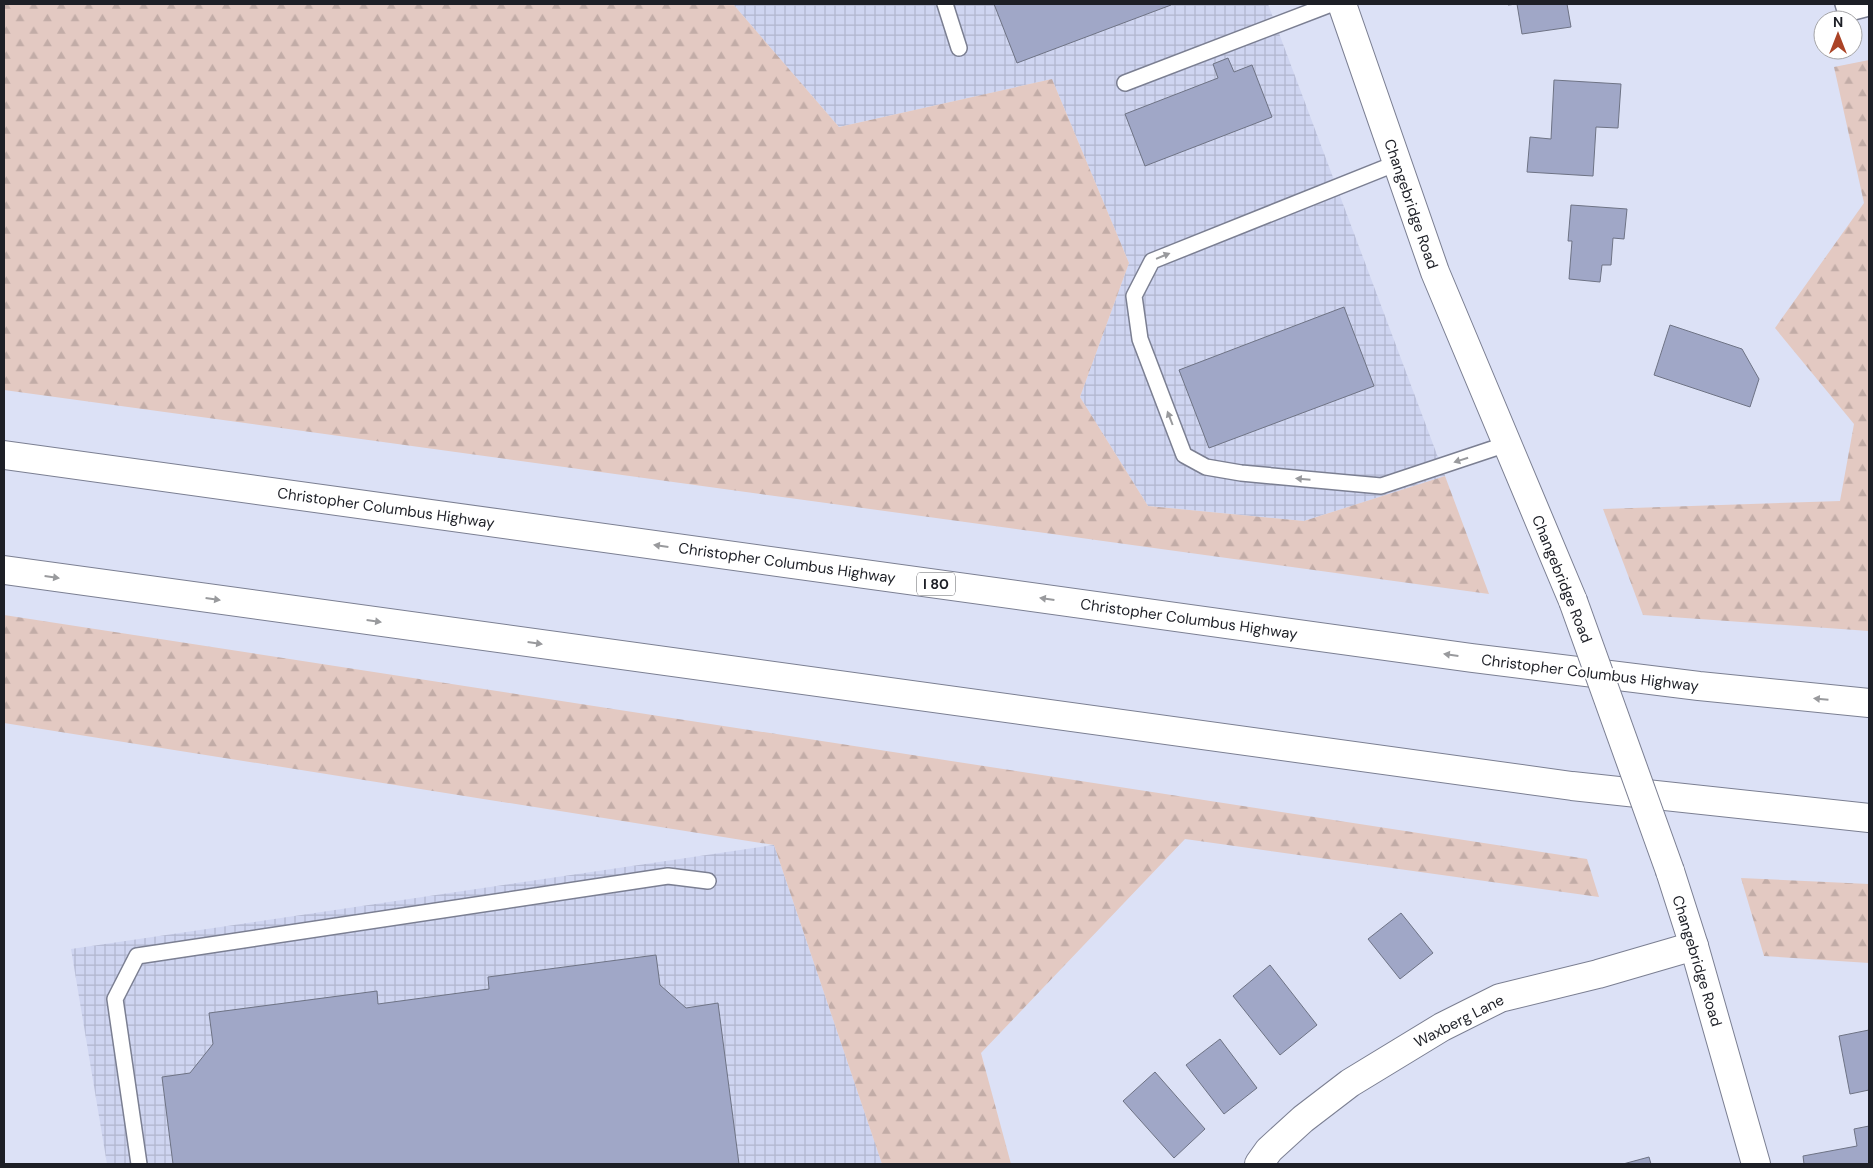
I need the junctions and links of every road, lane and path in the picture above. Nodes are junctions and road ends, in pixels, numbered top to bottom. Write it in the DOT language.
graph roads {
  1 [pos="945,4"];
  2 [pos="1331,4"];
  3 [pos="1342,4"];
  4 [pos="1843,4"];
  5 [pos="1869,8"];
  6 [pos="959,48"];
  7 [pos="1125,82"];
  8 [pos="1397,163"];
  9 [pos="1507,444"];
  10 [pos="4,455"];
  11 [pos="4,570"];
  12 [pos="1869,703"];
  13 [pos="1869,818"];
  14 [pos="708,882"];
  15 [pos="1694,946"];
  16 [pos="139,1164"];
  17 [pos="1259,1164"];
  18 [pos="1756,1164"];
  1 -- 6 [label="lane"];
  2 -- 7 [label="lane"];
  3 -- 8 [label="main road, Changebridge Road"];
  4 -- 5 [label="lane"];
  8 -- 9 [label="main road, Changebridge Road"];
  9 -- 8 [label="lane, one-way"];
  9 -- 15 [label="main road, Changebridge Road, bridge"];
  12 -- 10 [label="main road, Christopher Columbus Highway / I 80, one-way"];
  11 -- 13 [label="main road, one-way"];
  14 -- 16 [label="lane"];
  15 -- 17 [label="main road, Waxberg Lane"];
  15 -- 18 [label="main road, Changebridge Road"];
}
